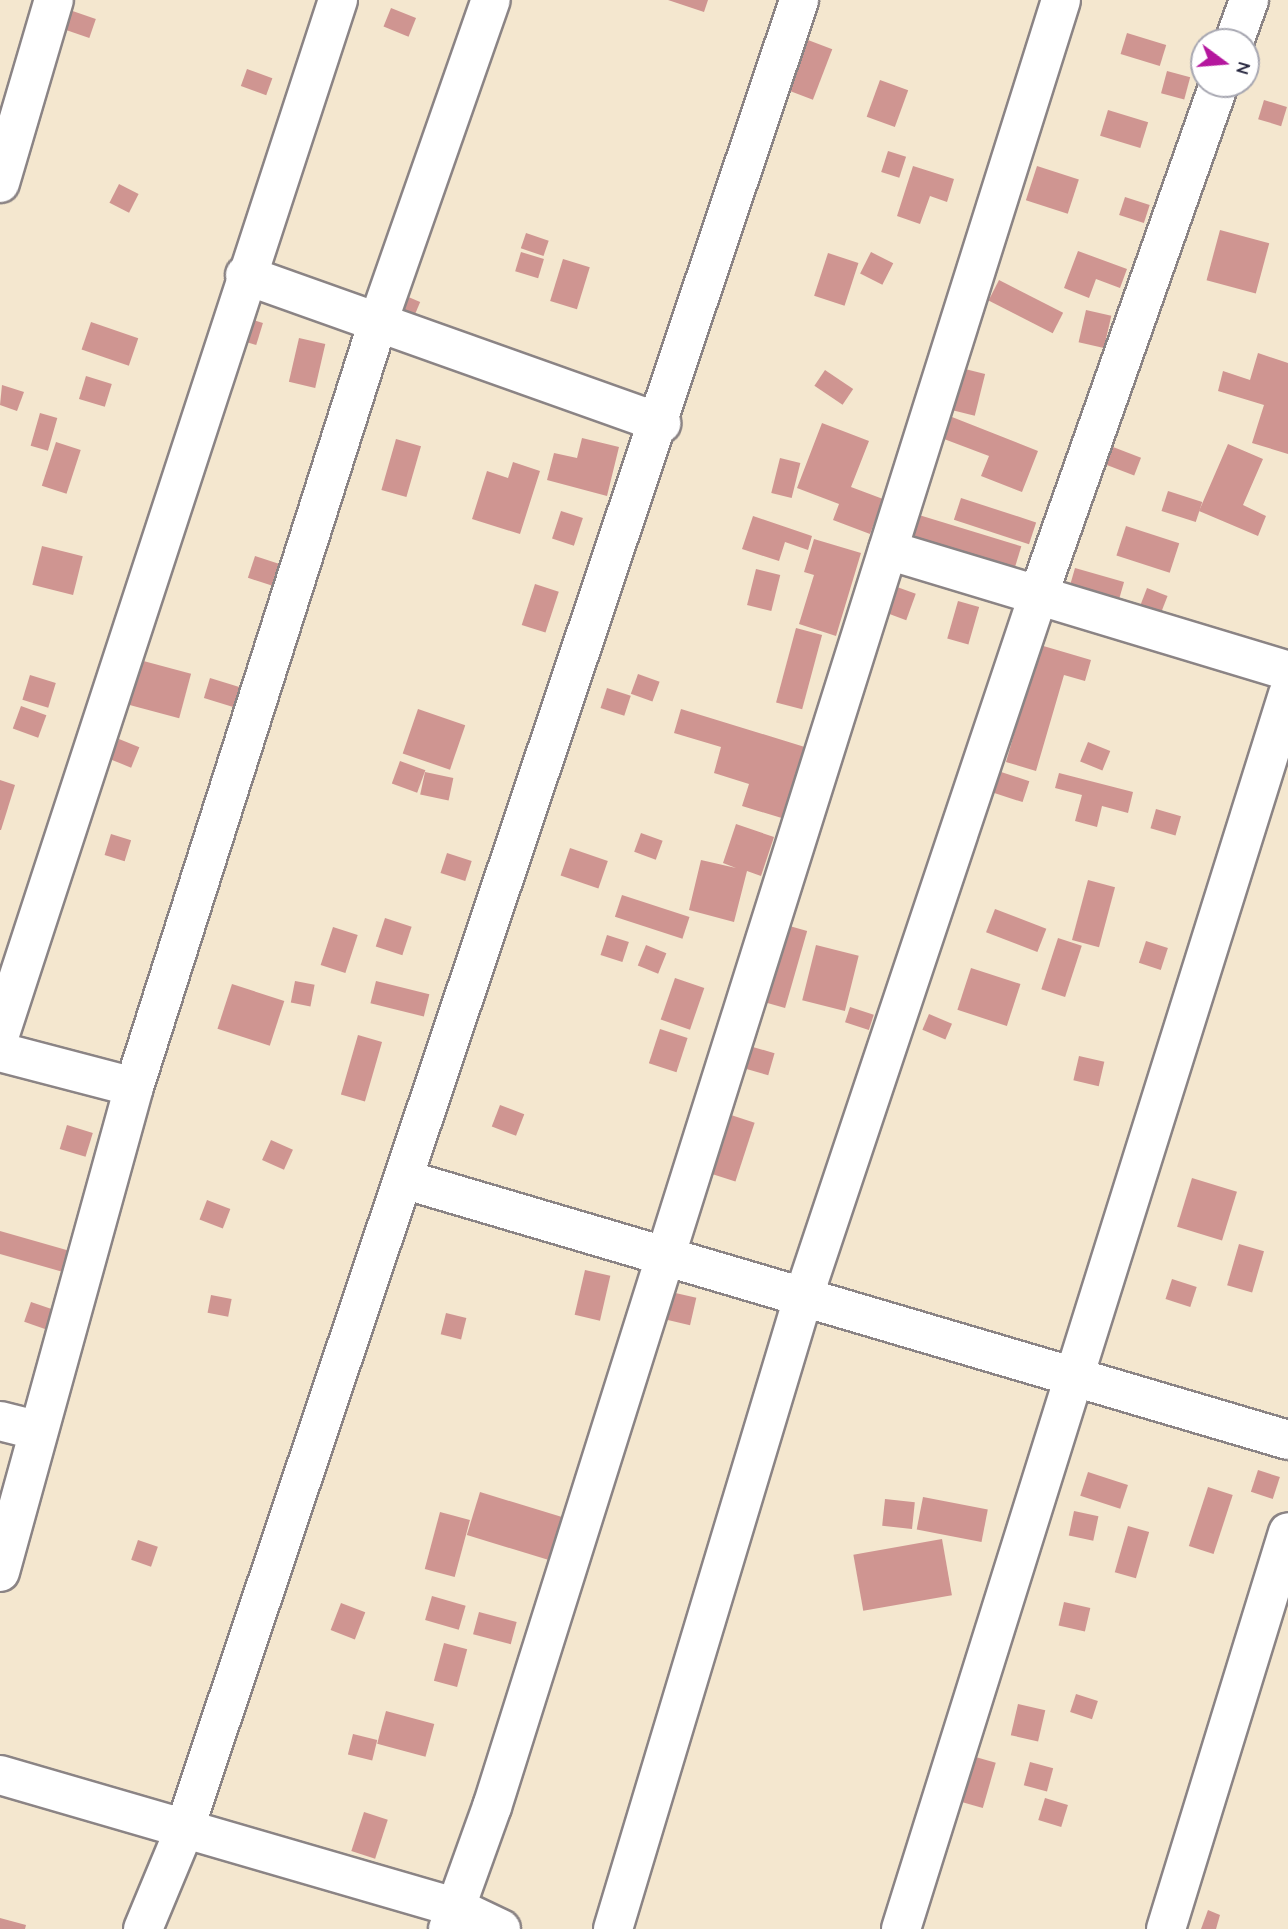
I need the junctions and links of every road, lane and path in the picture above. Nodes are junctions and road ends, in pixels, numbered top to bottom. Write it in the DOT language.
graph roads {
  1 [pos="54,0"];
  2 [pos="338,0"];
  3 [pos="491,0"];
  4 [pos="799,0"];
  5 [pos="1061,0"];
  6 [pos="1249,0"];
  7 [pos="1239,28"];
  8 [pos="1214,98"];
  9 [pos="0,183"];
  10 [pos="245,275"];
  11 [pos="378,322"];
  12 [pos="661,423"];
  13 [pos="888,550"];
  14 [pos="1039,593"];
  15 [pos="1288,671"];
  16 [pos="1288,694"];
  17 [pos="0,1034"];
  18 [pos="0,1052"];
  19 [pos="134,1087"];
  20 [pos="403,1179"];
  21 [pos="663,1254"];
  22 [pos="803,1298"];
  23 [pos="1074,1378"];
  24 [pos="0,1421"];
  25 [pos="37,1430"];
  26 [pos="1288,1440"];
  27 [pos="1288,1532"];
  28 [pos="0,1572"];
  29 [pos="0,1775"];
  30 [pos="183,1833"];
  31 [pos="451,1918"];
  32 [pos="143,1929"];
  33 [pos="501,1929"];
  34 [pos="613,1929"];
  35 [pos="901,1929"];
  36 [pos="1166,1929"];
  1 -- 9 [label="street"];
  2 -- 10 [label="street"];
  3 -- 11 [label="street"];
  4 -- 12 [label="street"];
  5 -- 13 [label="street"];
  6 -- 7 [label="street"];
  8 -- 14 [label="street"];
  10 -- 11 [label="street"];
  10 -- 17 [label="street"];
  11 -- 12 [label="street"];
  11 -- 19 [label="street"];
  12 -- 20 [label="street"];
  13 -- 14 [label="street"];
  13 -- 21 [label="street"];
  14 -- 15 [label="street"];
  14 -- 22 [label="street"];
  16 -- 23 [label="street"];
  18 -- 19 [label="street"];
  19 -- 25 [label="street"];
  20 -- 21 [label="street"];
  20 -- 30 [label="street"];
  21 -- 22 [label="street"];
  21 -- 31 [label="street"];
  22 -- 23 [label="street"];
  22 -- 34 [label="street"];
  23 -- 26 [label="street"];
  23 -- 35 [label="street"];
  24 -- 25 [label="street"];
  25 -- 28 [label="street"];
  27 -- 36 [label="street"];
  29 -- 30 [label="street"];
  30 -- 31 [label="street"];
  30 -- 32 [label="street"];
  31 -- 33 [label="street"];
}
